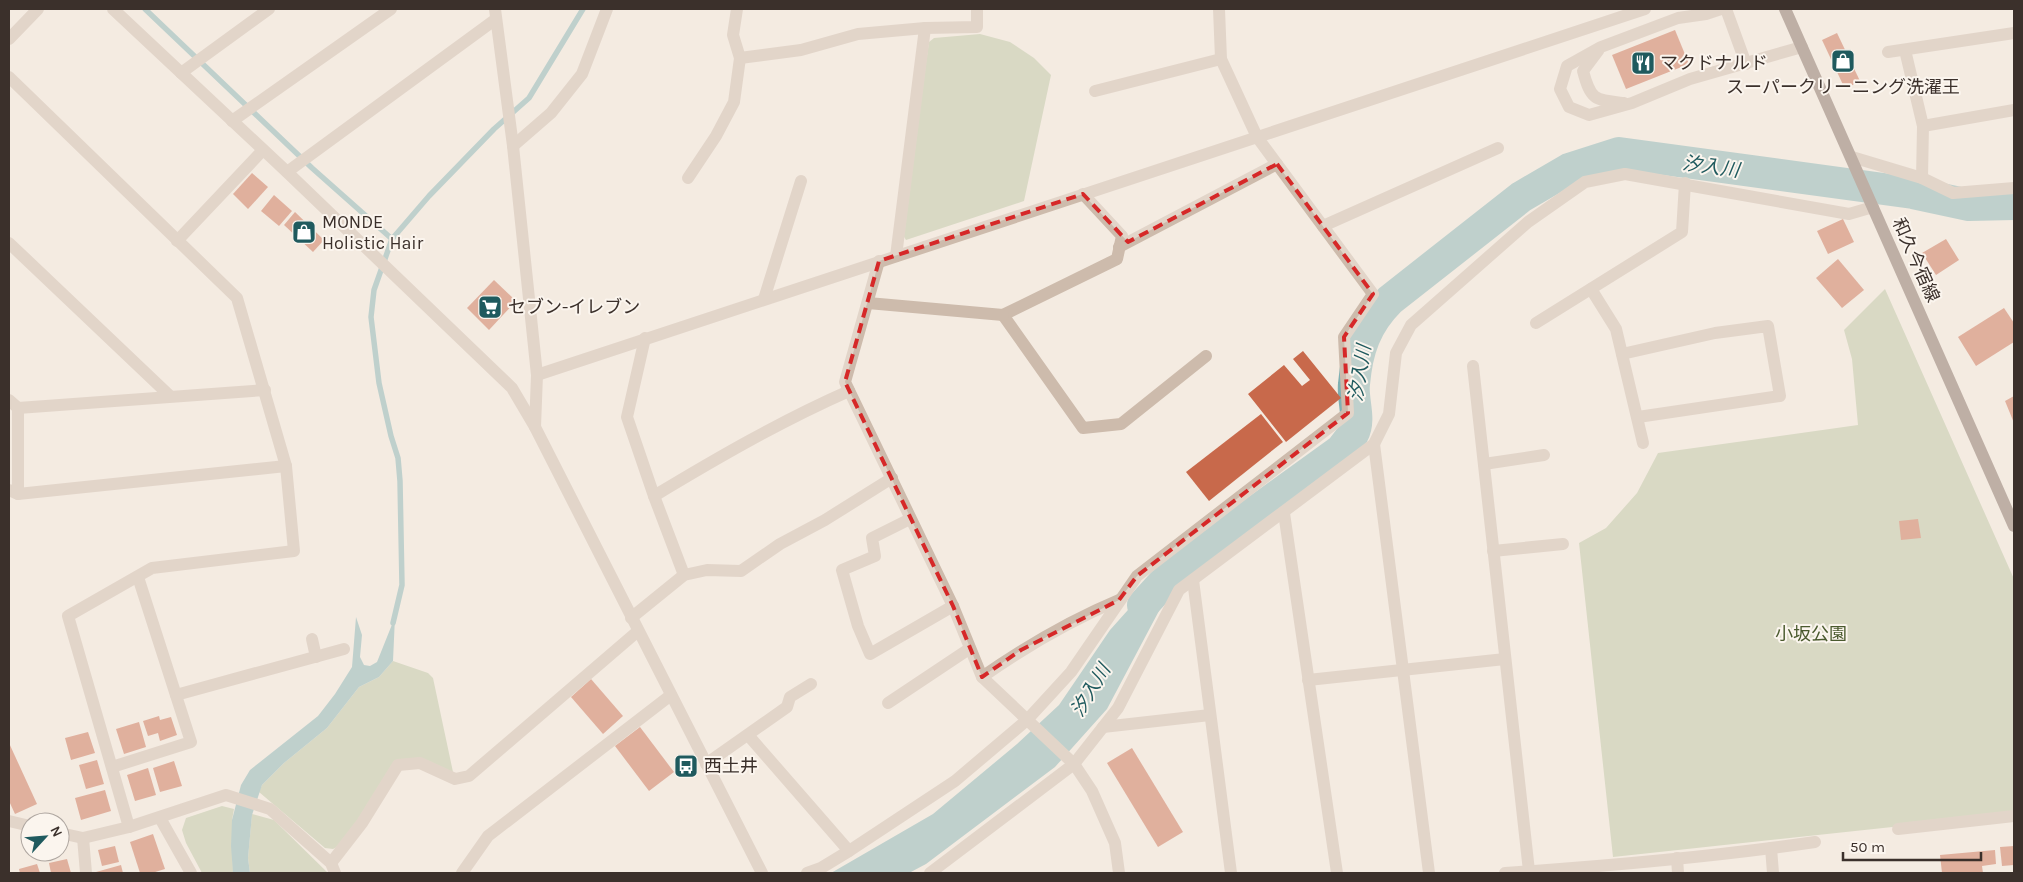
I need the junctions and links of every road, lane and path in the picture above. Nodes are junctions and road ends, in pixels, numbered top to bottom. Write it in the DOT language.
graph roads {
  1 [pos="38,9"];
  2 [pos="112,9"];
  3 [pos="269,9"];
  4 [pos="391,9"];
  5 [pos="607,9"];
  6 [pos="737,9"];
  7 [pos="977,9"];
  8 [pos="1219,9"];
  9 [pos="1645,9"];
  10 [pos="1721,9"];
  11 [pos="1726,9"];
  12 [pos="1785,9"];
  13 [pos="497,12"];
  14 [pos="925,28"];
  15 [pos="2014,33"];
  16 [pos="9,39"];
  17 [pos="1601,47"];
  18 [pos="1802,48"];
  19 [pos="1905,50"];
  20 [pos="1888,52"];
  21 [pos="740,58"];
  22 [pos="1221,59"];
  23 [pos="1746,64"];
  24 [pos="181,73"];
  25 [pos="9,77"];
  26 [pos="1095,90"];
  27 [pos="1632,103"];
  28 [pos="2014,110"];
  29 [pos="232,121"];
  30 [pos="1923,126"];
  31 [pos="1257,137"];
  32 [pos="513,146"];
  33 [pos="1498,148"];
  34 [pos="263,150"];
  35 [pos="1852,157"];
  36 [pos="1277,164"];
  37 [pos="287,172"];
  38 [pos="688,178"];
  39 [pos="1922,178"];
  40 [pos="801,181"];
  41 [pos="1685,183"];
  42 [pos="2014,188"];
  43 [pos="1083,194"];
  44 [pos="1873,207"];
  45 [pos="1323,226"];
  46 [pos="177,241"];
  47 [pos="9,243"];
  48 [pos="1120,246"];
  49 [pos="896,256"];
  50 [pos="879,261"];
  51 [pos="1591,289"];
  52 [pos="764,299"];
  53 [pos="868,303"];
  54 [pos="1002,315"];
  55 [pos="1536,323"];
  56 [pos="645,338"];
  57 [pos="1622,354"];
  58 [pos="1206,356"];
  59 [pos="1473,366"];
  60 [pos="537,376"];
  61 [pos="265,390"];
  62 [pos="849,391"];
  63 [pos="170,396"];
  64 [pos="13,404"];
  65 [pos="1638,417"];
  66 [pos="535,427"];
  67 [pos="1643,443"];
  68 [pos="1374,444"];
  69 [pos="1544,455"];
  70 [pos="1484,464"];
  71 [pos="286,466"];
  72 [pos="892,478"];
  73 [pos="13,492"];
  74 [pos="654,496"];
  75 [pos="2010,502"];
  76 [pos="1284,513"];
  77 [pos="910,519"];
  78 [pos="2014,526"];
  79 [pos="1563,544"];
  80 [pos="1494,551"];
  81 [pos="684,574"];
  82 [pos="138,577"];
  83 [pos="1193,580"];
  84 [pos="1119,600"];
  85 [pos="953,606"];
  86 [pos="631,618"];
  87 [pos="638,631"];
  88 [pos="312,639"];
  89 [pos="344,649"];
  90 [pos="969,649"];
  91 [pos="316,657"];
  92 [pos="1505,659"];
  93 [pos="1403,669"];
  94 [pos="982,677"];
  95 [pos="1308,680"];
  96 [pos="811,684"];
  97 [pos="176,695"];
  98 [pos="671,696"];
  99 [pos="888,703"];
  100 [pos="1210,715"];
  101 [pos="1027,720"];
  102 [pos="1103,727"];
  103 [pos="748,735"];
  104 [pos="706,764"];
  105 [pos="1074,764"];
  106 [pos="112,767"];
  107 [pos="2014,816"];
  108 [pos="160,818"];
  109 [pos="130,827"];
  110 [pos="1898,829"];
  111 [pos="70,835"];
  112 [pos="83,838"];
  113 [pos="1814,842"];
  114 [pos="1770,848"];
  115 [pos="850,851"];
  116 [pos="1677,858"];
  117 [pos="333,868"];
  118 [pos="938,871"];
  119 [pos="1529,871"];
  120 [pos="1578,871"];
  121 [pos="86,873"];
  122 [pos="191,873"];
  123 [pos="462,873"];
  124 [pos="762,873"];
  125 [pos="807,873"];
  126 [pos="1119,873"];
  127 [pos="1231,873"];
  128 [pos="1337,873"];
  129 [pos="1430,873"];
  130 [pos="1504,873"];
  131 [pos="1678,873"];
  132 [pos="1773,873"];
  1 -- 16 [label="street"];
  2 -- 24 [label="street"];
  3 -- 24 [label="street"];
  4 -- 29 [label="street"];
  5 -- 32 [label="street"];
  6 -- 21 [label="street"];
  7 -- 14 [label="street"];
  8 -- 22 [label="street"];
  9 -- 31 [label="street"];
  10 -- 17 [label="street"];
  11 -- 23 [label="street"];
  12 -- 18 [label="main road, 和久今宿線"];
  13 -- 32 [label="street"];
  13 -- 37 [label="street"];
  14 -- 21 [label="street"];
  14 -- 49 [label="street"];
  15 -- 19 [label="street"];
  17 -- 27 [label="street"];
  17 -- 27 [label="street"];
  18 -- 23 [label="street"];
  18 -- 35 [label="main road, 和久今宿線"];
  19 -- 20 [label="street"];
  19 -- 30 [label="street"];
  21 -- 38 [label="street"];
  22 -- 26 [label="street"];
  22 -- 31 [label="street"];
  23 -- 27 [label="street"];
  24 -- 29 [label="street"];
  25 -- 46 [label="street"];
  28 -- 30 [label="street"];
  29 -- 34 [label="street"];
  30 -- 39 [label="street"];
  31 -- 36 [label="street"];
  31 -- 43 [label="street"];
  32 -- 60 [label="street"];
  33 -- 45 [label="street"];
  34 -- 37 [label="street"];
  34 -- 46 [label="street"];
  35 -- 39 [label="street"];
  35 -- 44 [label="main road, 和久今宿線"];
  36 -- 45 [label="street"];
  36 -- 48 [label="street"];
  37 -- 66 [label="street"];
  39 -- 42 [label="street"];
  40 -- 52 [label="street"];
  41 -- 44 [label="street"];
  41 -- 51 [label="street"];
  41 -- 68 [label="street"];
  43 -- 48 [label="street"];
  43 -- 49 [label="street"];
  44 -- 75 [label="main road, 和久今宿線"];
  45 -- 84 [label="street"];
  46 -- 61 [label="street"];
  47 -- 63 [label="street"];
  48 -- 54 [label="street"];
  49 -- 50 [label="street"];
  50 -- 52 [label="street"];
  50 -- 53 [label="street"];
  51 -- 55 [label="street"];
  51 -- 57 [label="street"];
  52 -- 56 [label="street"];
  53 -- 54 [label="street"];
  53 -- 62 [label="street"];
  54 -- 58 [label="street"];
  56 -- 60 [label="street"];
  56 -- 74 [label="street"];
  57 -- 65 [label="street"];
  57 -- 65 [label="street"];
  59 -- 70 [label="street"];
  60 -- 66 [label="street"];
  61 -- 63 [label="street"];
  61 -- 71 [label="street"];
  62 -- 72 [label="street"];
  62 -- 74 [label="street"];
  63 -- 64 [label="street"];
  64 -- 73 [label="street"];
  65 -- 67 [label="street"];
  66 -- 86 [label="street"];
  68 -- 76 [label="street"];
  68 -- 93 [label="street"];
  69 -- 70 [label="street"];
  70 -- 80 [label="street"];
  71 -- 73 [label="street"];
  71 -- 82 [label="street"];
  72 -- 77 [label="street"];
  72 -- 81 [label="street"];
  74 -- 81 [label="street"];
  75 -- 78 [label="main road, 和久今宿線"];
  76 -- 83 [label="street"];
  76 -- 95 [label="street"];
  77 -- 85 [label="street"];
  77 -- 85 [label="street"];
  79 -- 80 [label="street"];
  80 -- 92 [label="street"];
  81 -- 86 [label="street"];
  82 -- 97 [label="street"];
  82 -- 106 [label="street"];
  83 -- 100 [label="street"];
  83 -- 102 [label="street"];
  84 -- 94 [label="street"];
  84 -- 101 [label="street"];
  85 -- 90 [label="street"];
  86 -- 87 [label="street"];
  87 -- 98 [label="street"];
  87 -- 117 [label="street"];
  88 -- 91 [label="street"];
  89 -- 91 [label="street"];
  90 -- 94 [label="street"];
  90 -- 99 [label="street"];
  91 -- 97 [label="street"];
  92 -- 93 [label="street"];
  92 -- 119 [label="street"];
  93 -- 95 [label="street"];
  93 -- 129 [label="street"];
  94 -- 101 [label="street"];
  95 -- 128 [label="street"];
  96 -- 103 [label="street"];
  97 -- 106 [label="street"];
  98 -- 104 [label="street"];
  98 -- 123 [label="street"];
  100 -- 102 [label="street"];
  100 -- 127 [label="street"];
  101 -- 105 [label="street"];
  101 -- 115 [label="street"];
  102 -- 105 [label="street"];
  103 -- 104 [label="street"];
  103 -- 115 [label="street"];
  104 -- 124 [label="street"];
  105 -- 118 [label="street"];
  105 -- 126 [label="street"];
  106 -- 109 [label="street"];
  107 -- 110 [label="street"];
  108 -- 109 [label="street"];
  108 -- 117 [label="street"];
  108 -- 122 [label="street"];
  109 -- 112 [label="street"];
  111 -- 112 [label="street"];
  112 -- 121 [label="street"];
  113 -- 114 [label="street"];
  114 -- 116 [label="street"];
  114 -- 132 [label="street"];
  115 -- 125 [label="street"];
  116 -- 120 [label="street"];
  116 -- 131 [label="street"];
  119 -- 120 [label="street"];
  119 -- 130 [label="street"];
}
